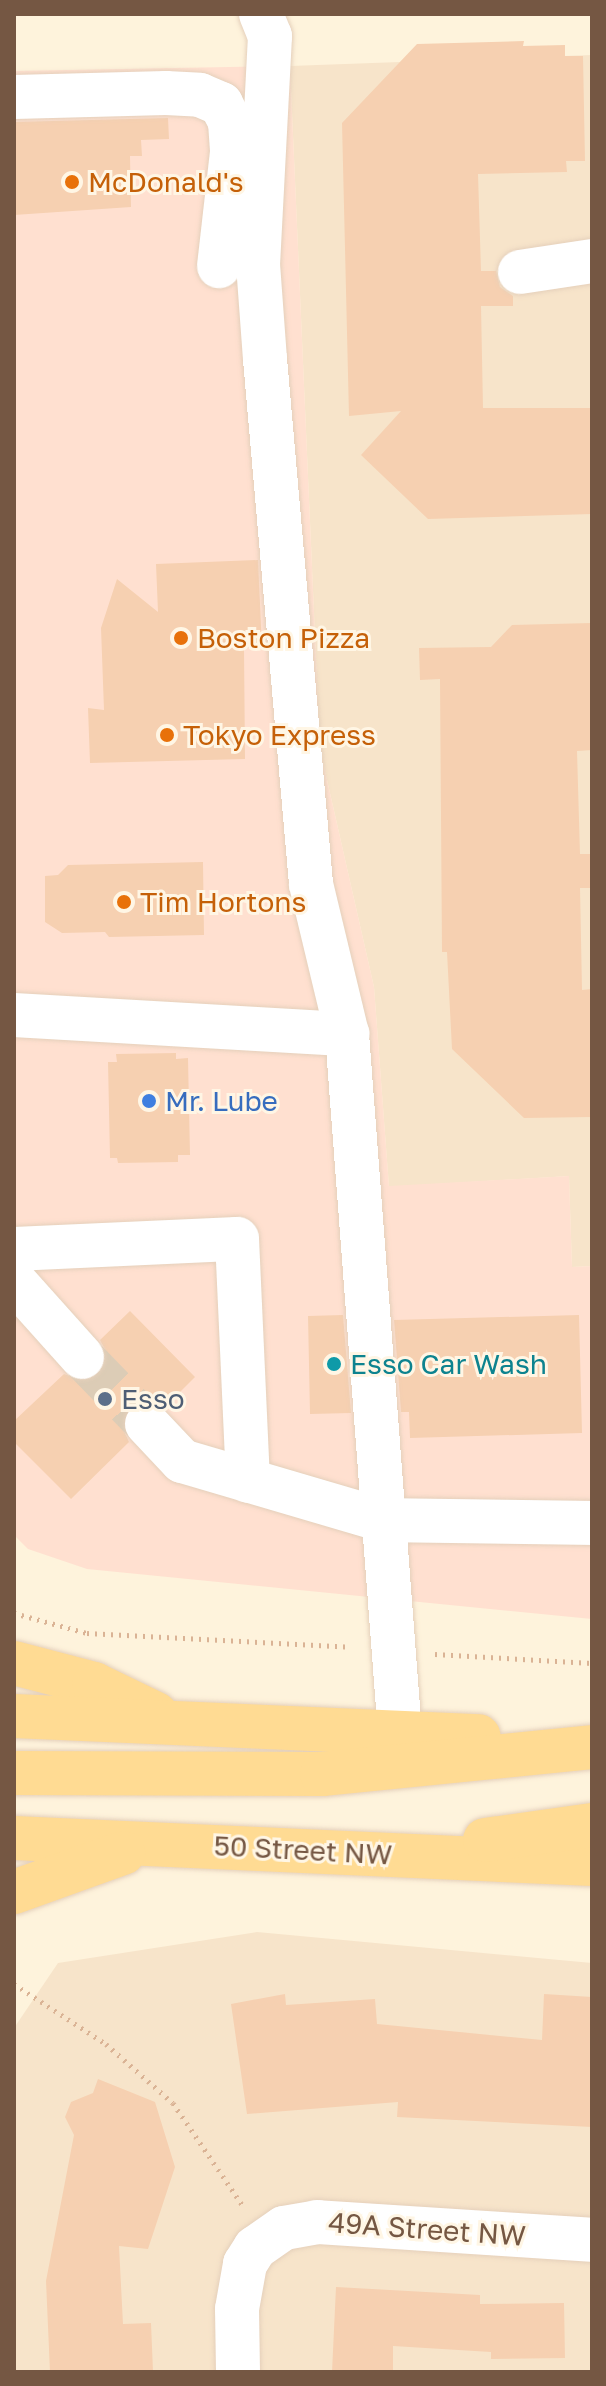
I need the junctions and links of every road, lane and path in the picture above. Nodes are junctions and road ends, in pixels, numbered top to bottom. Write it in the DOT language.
graph roads {
  1 [pos="261,14"];
  2 [pos="14,97"];
  3 [pos="592,261"];
  4 [pos="209,267"];
  5 [pos="520,272"];
  6 [pos="14,1015"];
  7 [pos="347,1034"];
  8 [pos="14,1249"];
  9 [pos="14,1281"];
  10 [pos="82,1357"];
  11 [pos="147,1424"];
  12 [pos="248,1481"];
  13 [pos="382,1520"];
  14 [pos="592,1523"];
  15 [pos="14,1613"];
  16 [pos="394,1651"];
  17 [pos="14,1663"];
  18 [pos="592,1663"];
  19 [pos="14,1716"];
  20 [pos="173,1722"];
  21 [pos="400,1734"];
  22 [pos="592,1739"];
  23 [pos="592,1747"];
  24 [pos="14,1773"];
  25 [pos="592,1825"];
  26 [pos="14,1838"];
  27 [pos="156,1843"];
  28 [pos="388,1854"];
  29 [pos="592,1864"];
  30 [pos="14,1892"];
  31 [pos="14,1984"];
  32 [pos="266,2240"];
  33 [pos="592,2240"];
  34 [pos="238,2372"];
  1 -- 7 [label="street"];
  2 -- 4 [label="street"];
  3 -- 5 [label="street"];
  6 -- 7 [label="street"];
  7 -- 13 [label="street"];
  8 -- 12 [label="street"];
  9 -- 10 [label="street"];
  11 -- 12 [label="street"];
  12 -- 13 [label="street"];
  13 -- 14 [label="street"];
  13 -- 16 [label="street"];
  15 -- 16 [label="path"];
  16 -- 18 [label="path"];
  16 -- 21 [label="street"];
  17 -- 20 [label="main road"];
  19 -- 20 [label="main road"];
  20 -- 21 [label="main road"];
  21 -- 22 [label="main road"];
  23 -- 24 [label="main road"];
  25 -- 28 [label="main road"];
  26 -- 27 [label="main road, 50 Street NW"];
  27 -- 28 [label="main road, 50 Street NW"];
  27 -- 30 [label="main road"];
  28 -- 29 [label="main road, 50 Street NW"];
  31 -- 32 [label="path"];
  32 -- 33 [label="street, 49A Street NW"];
  32 -- 34 [label="street"];
}
